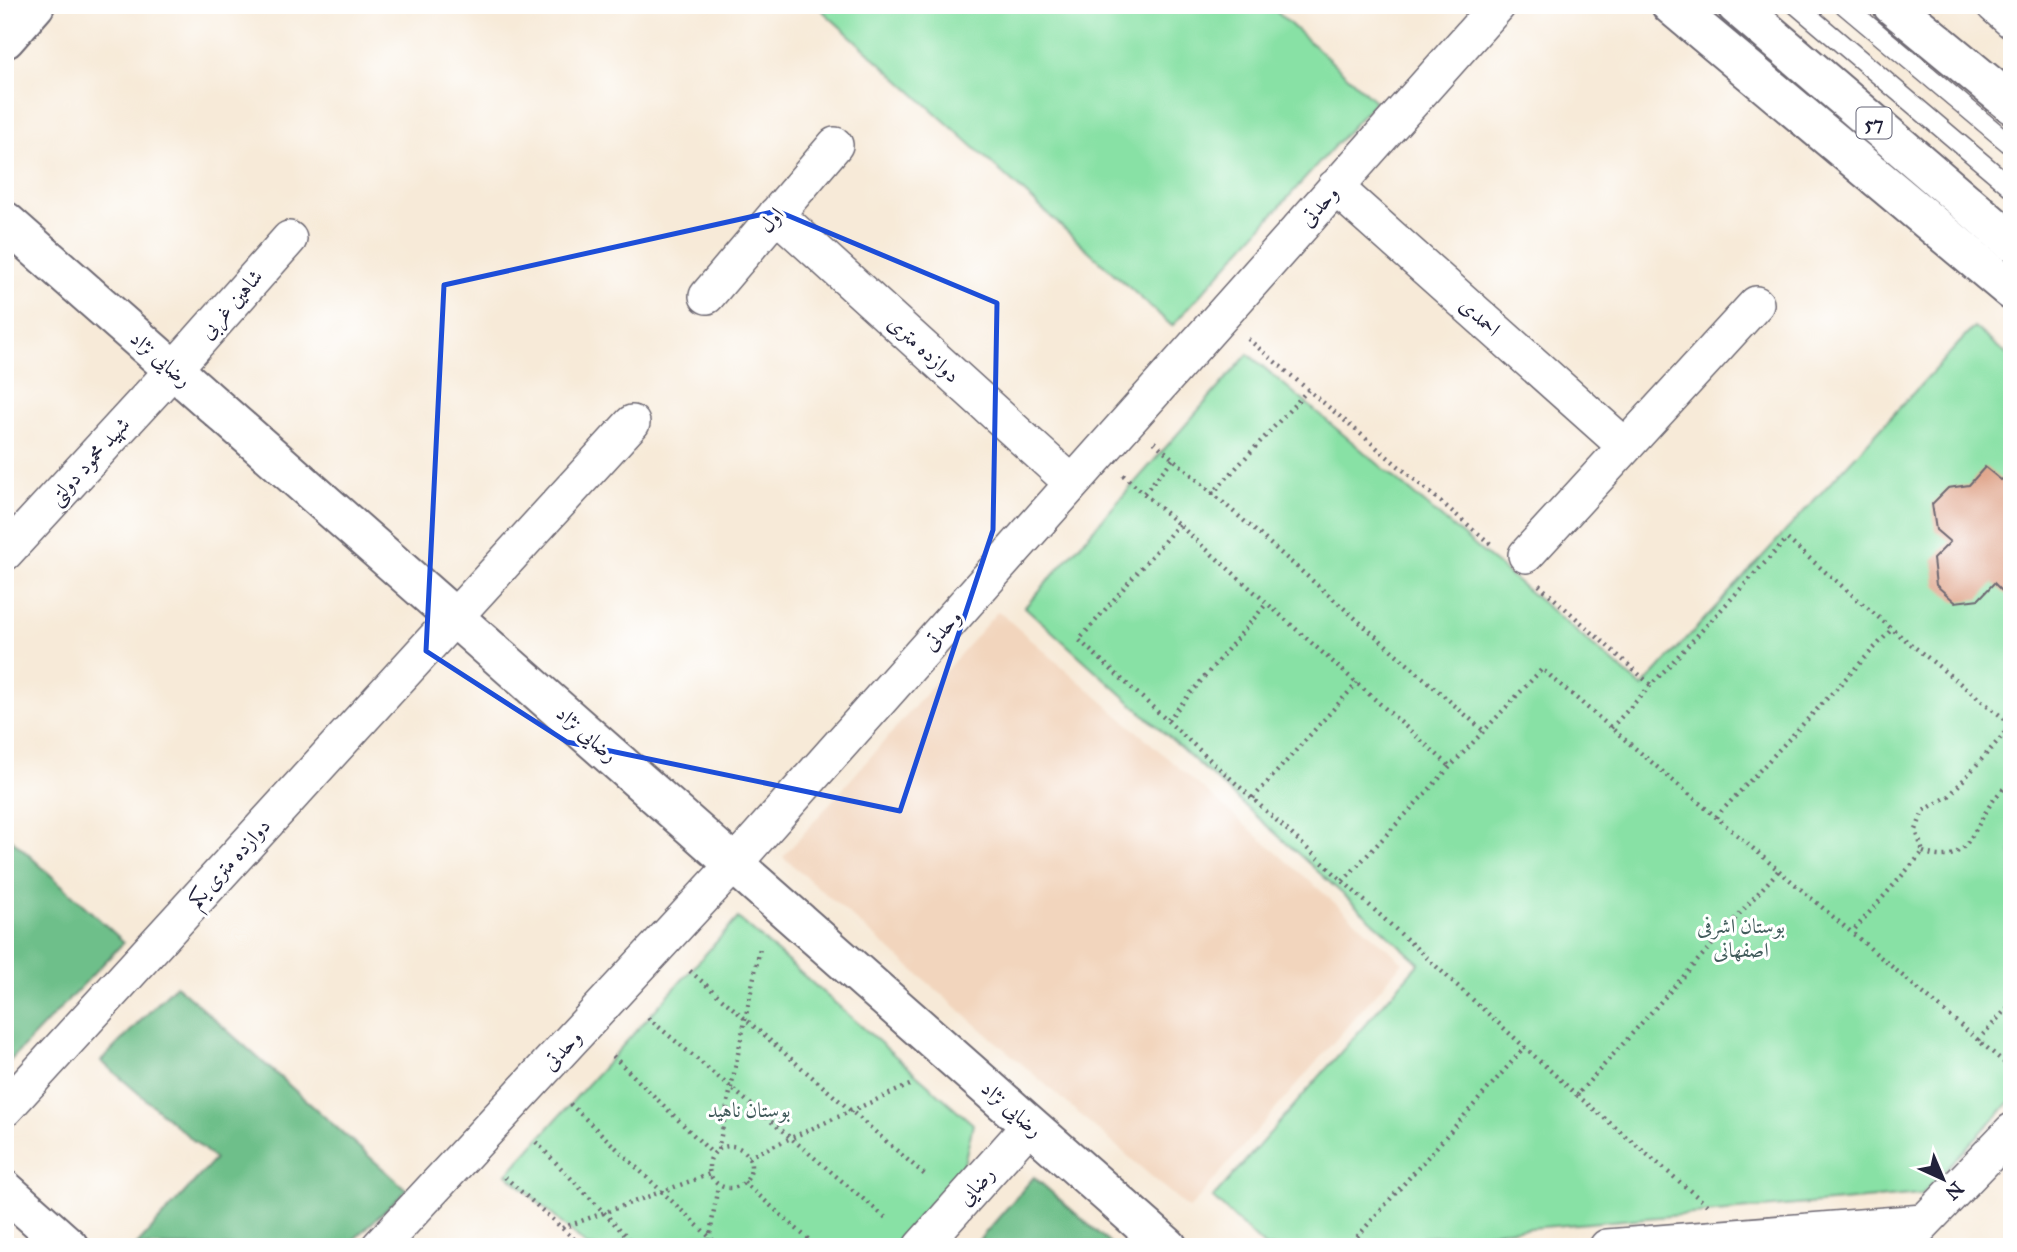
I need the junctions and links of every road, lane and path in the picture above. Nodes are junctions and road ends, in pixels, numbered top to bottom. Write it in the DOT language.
graph roads {
  1 [pos="35,5"];
  2 [pos="1498,5"];
  3 [pos="1671,5"];
  4 [pos="1736,5"];
  5 [pos="1796,5"];
  6 [pos="1844,5"];
  7 [pos="1892,5"];
  8 [pos="1994,5"];
  9 [pos="2012,21"];
  10 [pos="5,39"];
  11 [pos="2012,104"];
  12 [pos="835,145"];
  13 [pos="2012,146"];
  14 [pos="1335,187"];
  15 [pos="2012,188"];
  16 [pos="776,214"];
  17 [pos="5,221"];
  18 [pos="289,239"];
  19 [pos="2012,242"];
  20 [pos="2012,291"];
  21 [pos="707,296"];
  22 [pos="1756,304"];
  23 [pos="1220,315"];
  24 [pos="173,370"];
  25 [pos="1308,390"];
  26 [pos="1129,421"];
  27 [pos="632,422"];
  28 [pos="1625,446"];
  29 [pos="1100,454"];
  30 [pos="1173,459"];
  31 [pos="1072,484"];
  32 [pos="1144,493"];
  33 [pos="1212,494"];
  34 [pos="1178,524"];
  35 [pos="5,553"];
  36 [pos="1520,563"];
  37 [pos="1267,603"];
  38 [pos="454,617"];
  39 [pos="1892,629"];
  40 [pos="1357,683"];
  41 [pos="1651,685"];
  42 [pos="1168,720"];
  43 [pos="1611,728"];
  44 [pos="1485,732"];
  45 [pos="1452,768"];
  46 [pos="2012,780"];
  47 [pos="1253,798"];
  48 [pos="1716,817"];
  49 [pos="1923,852"];
  50 [pos="734,864"];
  51 [pos="1779,870"];
  52 [pos="1343,881"];
  53 [pos="1852,932"];
  54 [pos="760,948"];
  55 [pos="690,971"];
  56 [pos="2012,1003"];
  57 [pos="648,1018"];
  58 [pos="746,1019"];
  59 [pos="1978,1040"];
  60 [pos="1525,1047"];
  61 [pos="613,1056"];
  62 [pos="2012,1069"];
  63 [pos="914,1083"];
  64 [pos="731,1088"];
  65 [pos="1577,1094"];
  66 [pos="570,1104"];
  67 [pos="5,1109"];
  68 [pos="851,1111"];
  69 [pos="1030,1125"];
  70 [pos="2012,1131"];
  71 [pos="790,1138"];
  72 [pos="536,1142"];
  73 [pos="716,1152"];
  74 [pos="748,1157"];
  75 [pos="710,1174"];
  76 [pos="925,1175"];
  77 [pos="505,1177"];
  78 [pos="744,1182"];
  79 [pos="719,1185"];
  80 [pos="5,1190"];
  81 [pos="662,1191"];
  82 [pos="604,1213"];
  83 [pos="886,1218"];
  84 [pos="562,1228"];
  85 [pos="1912,1235"];
  86 [pos="1744,1236"];
  87 [pos="709,1237"];
  88 [pos="69,1247"];
  89 [pos="379,1247"];
  90 [pos="583,1247"];
  91 [pos="637,1247"];
  92 [pos="708,1247"];
  93 [pos="720,1247"];
  94 [pos="817,1247"];
  95 [pos="921,1247"];
  96 [pos="1168,1247"];
  97 [pos="1348,1247"];
  98 [pos="1607,1247"];
  1 -- 10 [label="main road"];
  2 -- 14 [label="street, وحدتی"];
  3 -- 20 [label="main road"];
  4 -- 19 [label="main road, 57"];
  5 -- 15 [label="lane"];
  6 -- 13 [label="lane"];
  7 -- 11 [label="main road"];
  8 -- 9 [label="street"];
  12 -- 16 [label="street, اول"];
  14 -- 23 [label="street, وحدتی"];
  14 -- 28 [label="street, احمدی"];
  16 -- 21 [label="street, اول"];
  16 -- 31 [label="street, دوازده متری"];
  17 -- 24 [label="main road, رضایی نژاد"];
  18 -- 24 [label="street, شاهین غربی"];
  22 -- 28 [label="street"];
  23 -- 25 [label="path"];
  23 -- 26 [label="street, وحدتی"];
  24 -- 35 [label="street, شهید محمود دولتی"];
  24 -- 38 [label="main road, رضایی نژاد"];
  25 -- 33 [label="path"];
  25 -- 36 [label="path"];
  26 -- 29 [label="street, وحدتی"];
  26 -- 30 [label="path"];
  27 -- 38 [label="street, دوازده متری یکم"];
  28 -- 36 [label="street"];
  29 -- 31 [label="street, وحدتی"];
  29 -- 32 [label="path"];
  30 -- 32 [label="path"];
  30 -- 33 [label="path"];
  31 -- 50 [label="street, وحدتی"];
  32 -- 34 [label="path"];
  33 -- 44 [label="path"];
  34 -- 37 [label="path"];
  34 -- 42 [label="path"];
  36 -- 41 [label="path"];
  37 -- 40 [label="path"];
  37 -- 42 [label="path"];
  38 -- 50 [label="main road, رضایی نژاد"];
  38 -- 67 [label="street, دوازده متری یکم"];
  39 -- 41 [label="path"];
  39 -- 48 [label="path"];
  39 -- 49 [label="path"];
  40 -- 45 [label="path"];
  40 -- 47 [label="path"];
  41 -- 43 [label="path"];
  42 -- 47 [label="path"];
  43 -- 44 [label="path"];
  43 -- 48 [label="path"];
  44 -- 45 [label="path"];
  45 -- 52 [label="path"];
  46 -- 49 [label="path"];
  47 -- 52 [label="path"];
  48 -- 51 [label="path"];
  49 -- 53 [label="path"];
  50 -- 69 [label="main road, رضایی نژاد"];
  50 -- 89 [label="street, وحدتی"];
  51 -- 53 [label="path"];
  51 -- 65 [label="path"];
  52 -- 60 [label="path"];
  53 -- 59 [label="path"];
  54 -- 58 [label="path"];
  55 -- 58 [label="path"];
  56 -- 59 [label="path"];
  57 -- 64 [label="path"];
  58 -- 64 [label="path"];
  58 -- 68 [label="path"];
  59 -- 62 [label="path"];
  60 -- 65 [label="path"];
  60 -- 97 [label="path"];
  61 -- 73 [label="path"];
  63 -- 68 [label="path"];
  64 -- 71 [label="path"];
  64 -- 73 [label="path"];
  65 -- 86 [label="path"];
  66 -- 81 [label="path"];
  68 -- 71 [label="path"];
  68 -- 76 [label="path"];
  69 -- 95 [label="street, رضایی"];
  69 -- 96 [label="main road, رضایی نژاد"];
  70 -- 85 [label="street"];
  71 -- 74 [label="path"];
  71 -- 83 [label="path"];
  72 -- 82 [label="path"];
  73 -- 74 [label="path"];
  73 -- 75 [label="path"];
  74 -- 78 [label="path"];
  75 -- 79 [label="path"];
  75 -- 81 [label="path"];
  77 -- 84 [label="path"];
  78 -- 79 [label="path"];
  78 -- 94 [label="path"];
  79 -- 87 [label="path"];
  80 -- 88 [label="main road"];
  81 -- 82 [label="path"];
  81 -- 87 [label="path"];
  82 -- 84 [label="path"];
  82 -- 91 [label="path"];
  84 -- 90 [label="path"];
  85 -- 86 [label="street"];
  86 -- 98 [label="street"];
  87 -- 92 [label="path"];
  87 -- 93 [label="path"];
}
